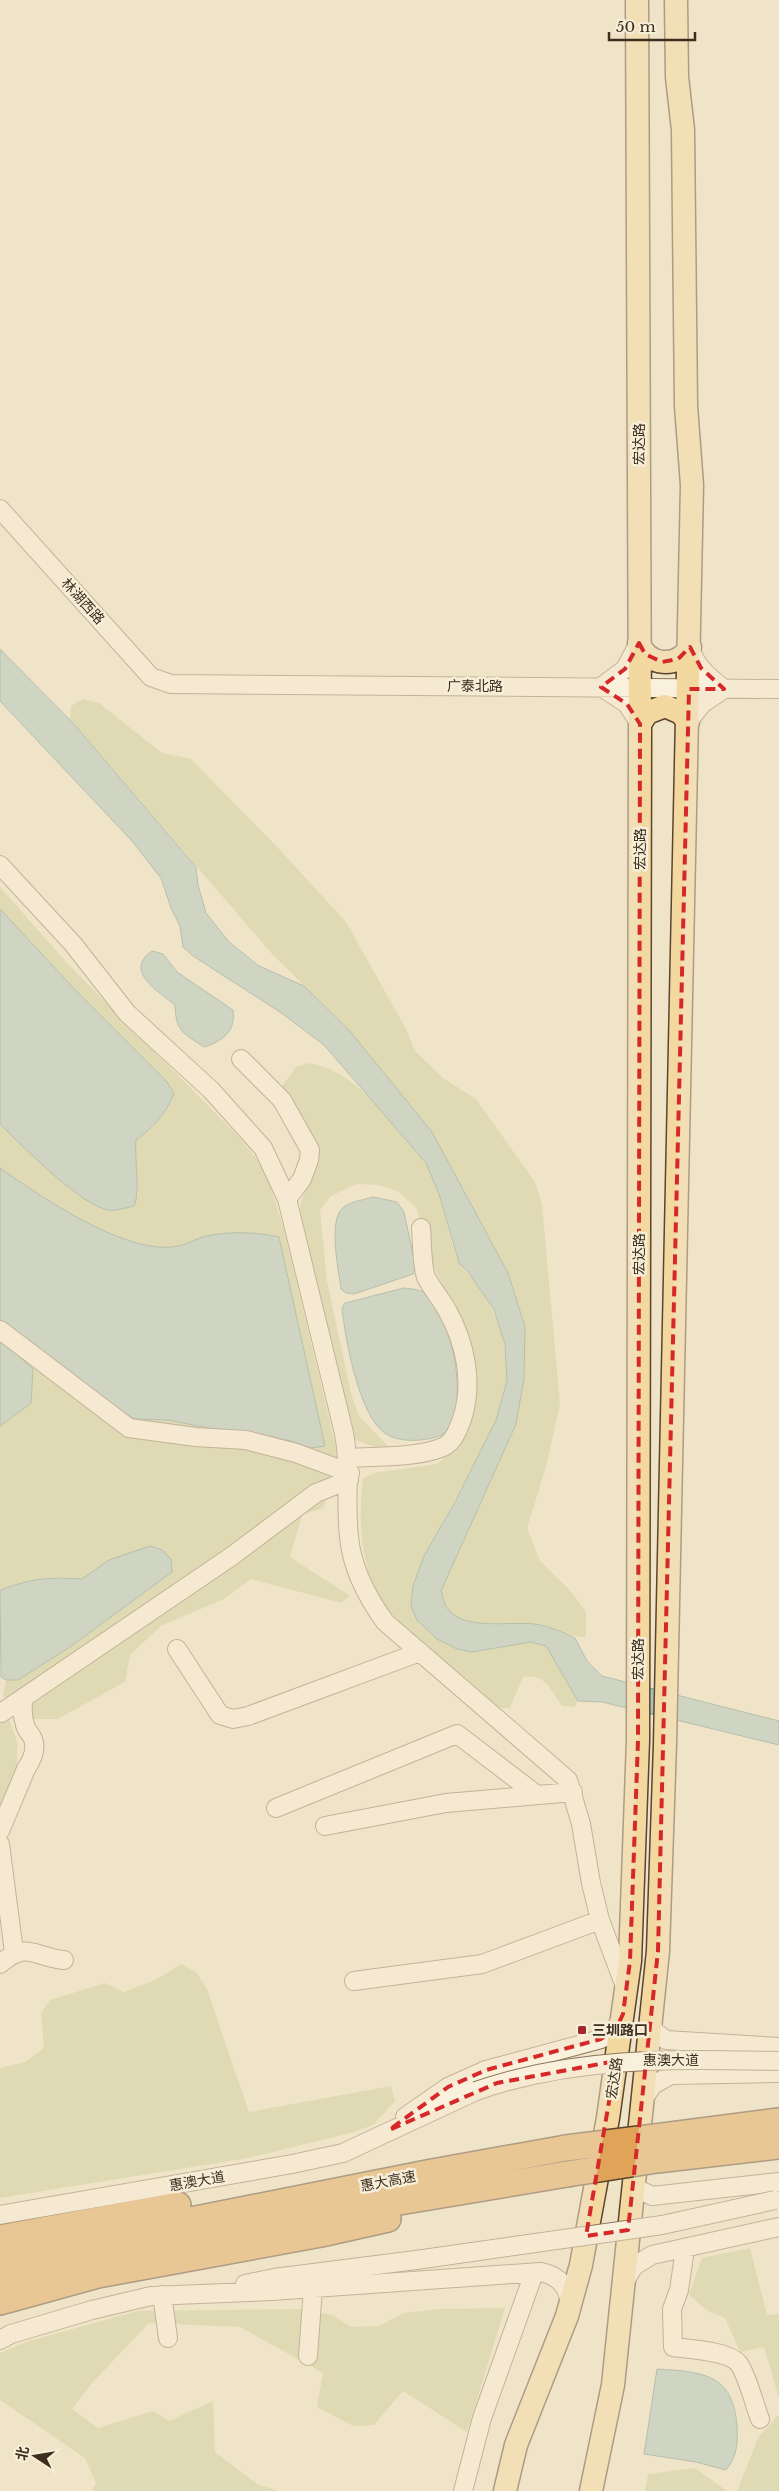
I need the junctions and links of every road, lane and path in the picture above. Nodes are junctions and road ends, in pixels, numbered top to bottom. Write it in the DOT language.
graph roads {
  1 [pos="637,0"];
  2 [pos="676,0"];
  3 [pos="0,509"];
  4 [pos="640,643"];
  5 [pos="690,647"];
  6 [pos="171,684"];
  7 [pos="601,687"];
  8 [pos="640,687"];
  9 [pos="689,689"];
  10 [pos="724,689"];
  11 [pos="779,689"];
  12 [pos="688,722"];
  13 [pos="640,724"];
  14 [pos="0,865"];
  15 [pos="241,1059"];
  16 [pos="286,1199"];
  17 [pos="420,1228"];
  18 [pos="0,1330"];
  19 [pos="349,1470"];
  20 [pos="177,1649"];
  21 [pos="420,1652"];
  22 [pos="24,1697"];
  23 [pos="1,1712"];
  24 [pos="573,1792"];
  25 [pos="537,1795"];
  26 [pos="276,1808"];
  27 [pos="325,1826"];
  28 [pos="0,1831"];
  29 [pos="0,1844"];
  30 [pos="600,1920"];
  31 [pos="14,1952"];
  32 [pos="64,1960"];
  33 [pos="0,1964"];
  34 [pos="354,1981"];
  35 [pos="626,1991"];
  36 [pos="623,2014"];
  37 [pos="651,2017"];
  38 [pos="779,2047"];
  39 [pos="779,2061"];
  40 [pos="779,2073"];
  41 [pos="642,2102"];
  42 [pos="779,2121"];
  43 [pos="389,2130"];
  44 [pos="779,2146"];
  45 [pos="656,2149"];
  46 [pos="427,2173"];
  47 [pos="634,2179"];
  48 [pos="779,2182"];
  49 [pos="438,2195"];
  50 [pos="777,2200"];
  51 [pos="0,2215"];
  52 [pos="779,2227"];
  53 [pos="0,2238"];
  54 [pos="685,2249"];
  55 [pos="0,2258"];
  56 [pos="534,2273"];
  57 [pos="0,2278"];
  58 [pos="313,2288"];
  59 [pos="212,2292"];
  60 [pos="621,2293"];
  61 [pos="162,2296"];
  62 [pos="0,2302"];
  63 [pos="567,2316"];
  64 [pos="168,2338"];
  65 [pos="0,2340"];
  66 [pos="308,2356"];
  67 [pos="760,2419"];
  68 [pos="463,2491"];
  69 [pos="505,2491"];
  70 [pos="592,2491"];
  1 -- 4 [label="main road, 宏达路"];
  2 -- 5 [label="main road, 宏达路"];
  3 -- 6 [label="street, 林湖西路"];
  4 -- 5 [label="main road"];
  4 -- 7 [label="street"];
  4 -- 8 [label="main road, 宏达路"];
  5 -- 9 [label="main road, 宏达路"];
  5 -- 10 [label="street"];
  6 -- 7 [label="street, 广泰北路"];
  7 -- 8 [label="street, 广泰北路"];
  7 -- 13 [label="street"];
  8 -- 9 [label="street, 广泰北路"];
  8 -- 13 [label="main road, 宏达路"];
  9 -- 10 [label="street, 广泰北路"];
  9 -- 12 [label="main road, 宏达路"];
  10 -- 11 [label="street, 广泰北路"];
  10 -- 12 [label="street"];
  12 -- 13 [label="main road"];
  12 -- 37 [label="main road, 宏达路"];
  13 -- 35 [label="main road, 宏达路"];
  14 -- 16 [label="street"];
  15 -- 16 [label="street"];
  16 -- 19 [label="street"];
  17 -- 19 [label="street"];
  18 -- 19 [label="street"];
  19 -- 21 [label="street"];
  19 -- 22 [label="street"];
  20 -- 21 [label="street"];
  21 -- 24 [label="street"];
  22 -- 23 [label="street"];
  22 -- 28 [label="street"];
  24 -- 25 [label="street"];
  24 -- 30 [label="street"];
  25 -- 26 [label="street"];
  25 -- 27 [label="street"];
  29 -- 31 [label="street"];
  30 -- 34 [label="street"];
  30 -- 35 [label="street"];
  31 -- 32 [label="street"];
  31 -- 33 [label="street"];
  35 -- 36 [label="main road, 宏达路"];
  36 -- 43 [label="street"];
  36 -- 63 [label="main road, 宏达路"];
  37 -- 38 [label="street"];
  37 -- 41 [label="main road, 宏达路"];
  39 -- 43 [label="street, 惠澳大道, bridge"];
  40 -- 41 [label="street"];
  41 -- 47 [label="main road, 宏达路"];
  42 -- 45 [label="highway, 惠大高速"];
  43 -- 51 [label="street, 惠澳大道"];
  44 -- 45 [label="highway, 惠大高速"];
  45 -- 46 [label="highway, 惠大高速, bridge"];
  45 -- 49 [label="highway, 惠大高速, bridge"];
  46 -- 53 [label="highway"];
  46 -- 55 [label="highway, 惠大高速"];
  47 -- 48 [label="street"];
  47 -- 60 [label="main road, 宏达路"];
  49 -- 57 [label="highway, 惠大高速"];
  49 -- 62 [label="highway"];
  50 -- 59 [label="street, bridge"];
  52 -- 54 [label="street"];
  54 -- 60 [label="street"];
  54 -- 67 [label="street"];
  56 -- 58 [label="street"];
  56 -- 63 [label="street"];
  56 -- 68 [label="street"];
  58 -- 59 [label="street"];
  58 -- 66 [label="street"];
  59 -- 61 [label="street"];
  60 -- 70 [label="main road, 宏达路"];
  61 -- 64 [label="street"];
  61 -- 65 [label="street"];
  63 -- 69 [label="main road, 宏达路"];
}
